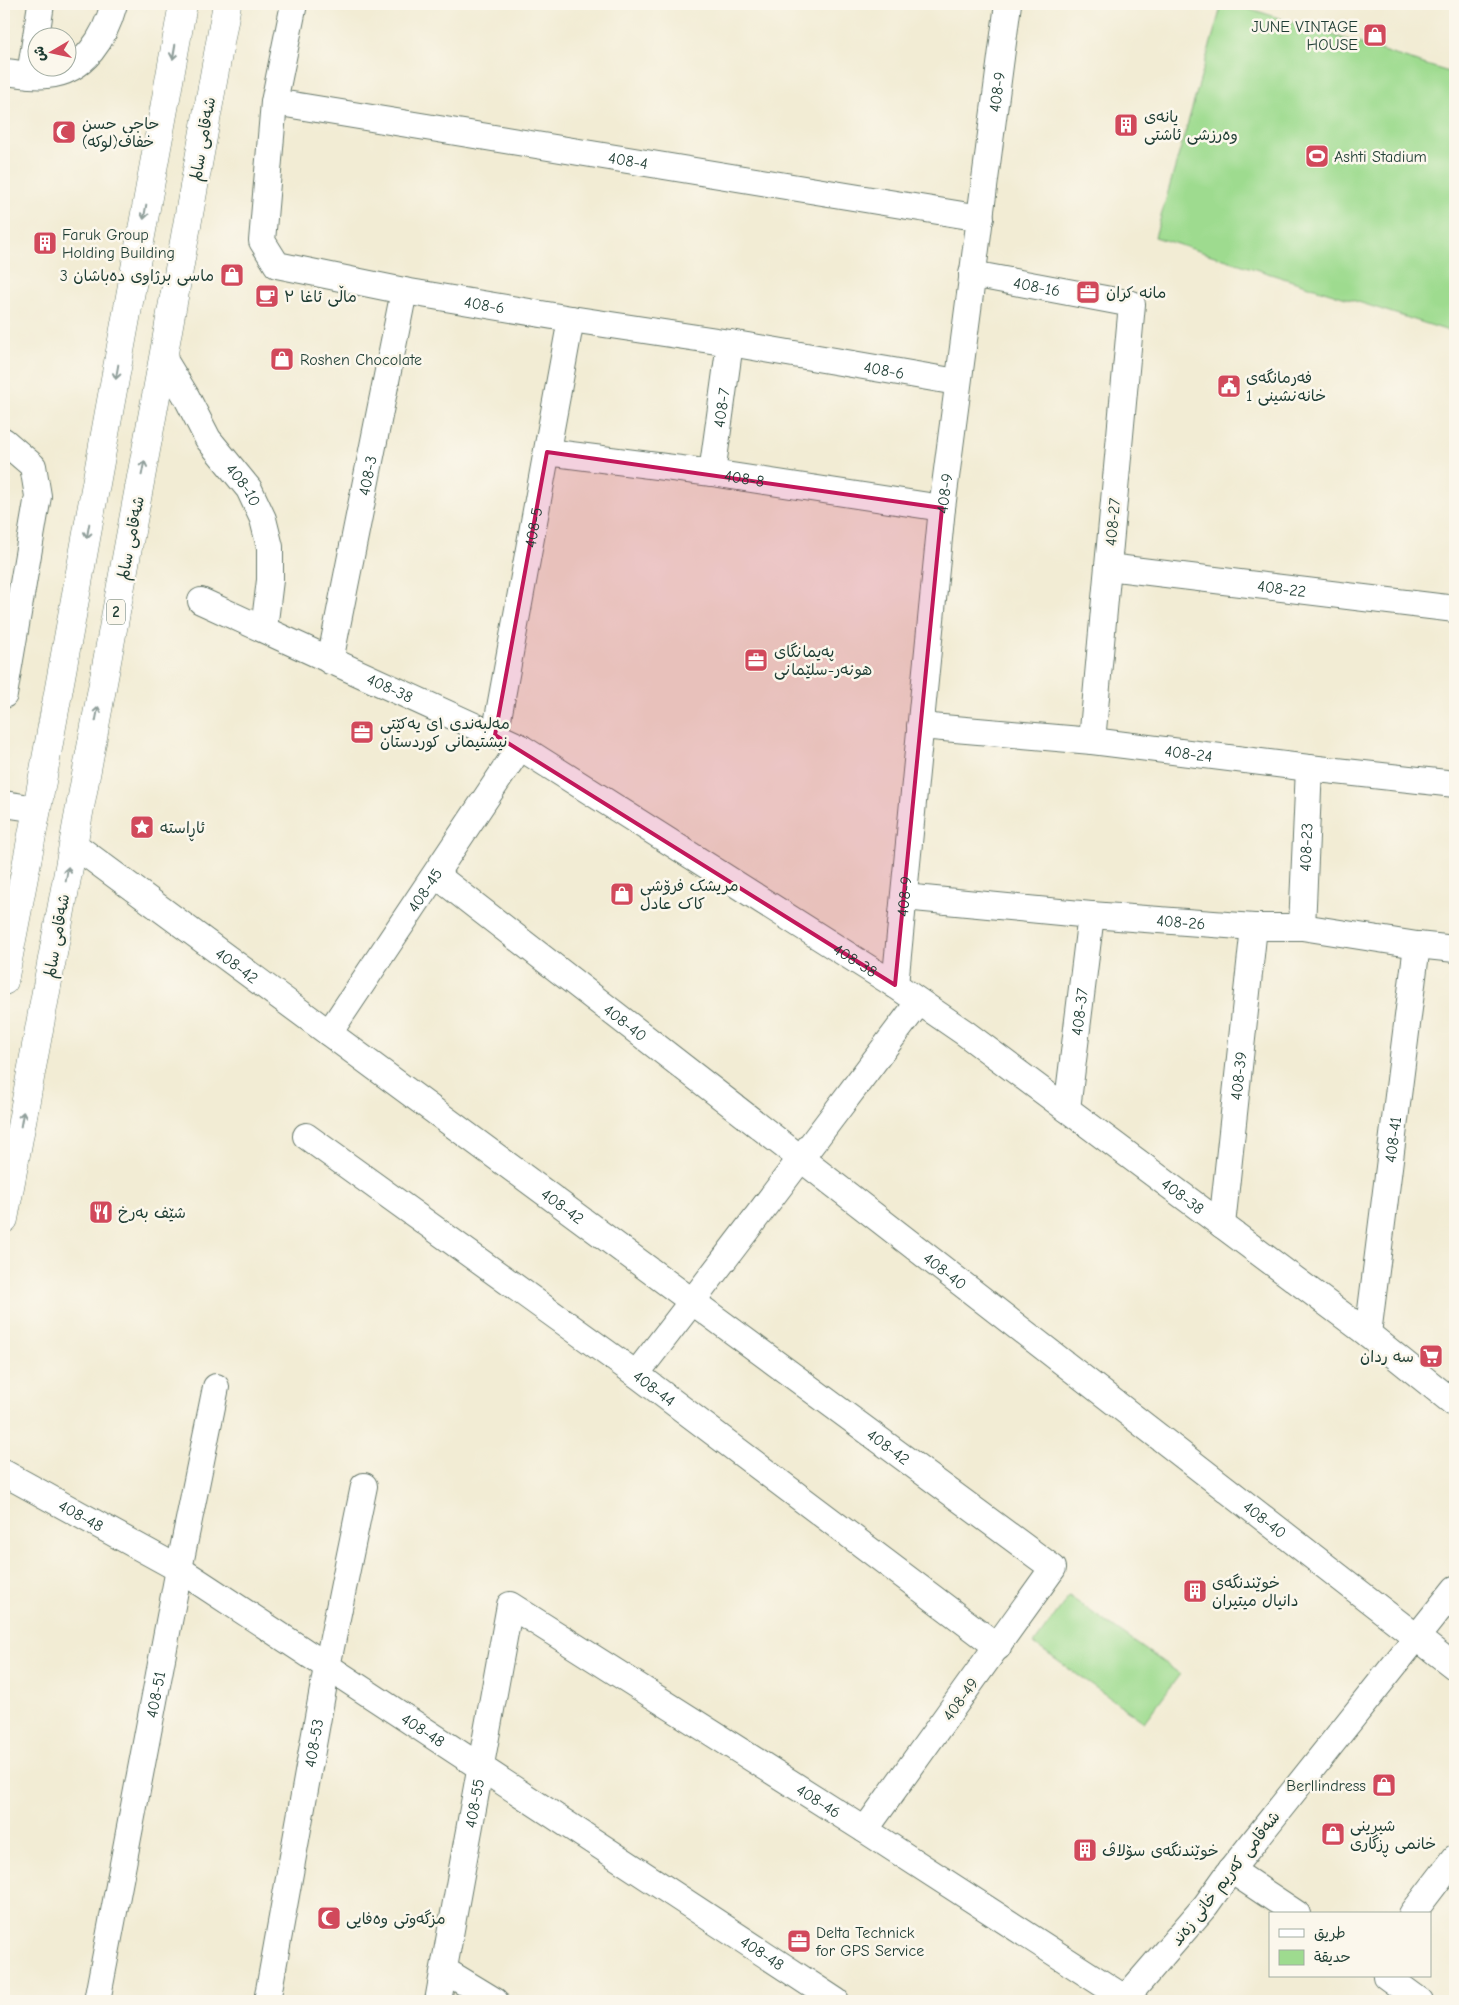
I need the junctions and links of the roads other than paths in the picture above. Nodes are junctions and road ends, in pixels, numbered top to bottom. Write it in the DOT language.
graph roads {
  1 [pos="41,4"];
  2 [pos="114,4"];
  3 [pos="183,4"];
  4 [pos="227,4"];
  5 [pos="294,4"];
  6 [pos="1007,4"];
  7 [pos="37,28"];
  8 [pos="78,63"];
  9 [pos="4,72"];
  10 [pos="28,75"];
  11 [pos="274,102"];
  12 [pos="981,218"];
  13 [pos="972,274"];
  14 [pos="404,291"];
  15 [pos="1132,304"];
  16 [pos="571,319"];
  17 [pos="730,343"];
  18 [pos="163,358"];
  19 [pos="957,382"];
  20 [pos="4,442"];
  21 [pos="547,452"];
  22 [pos="712,472"];
  23 [pos="942,508"];
  24 [pos="1108,567"];
  25 [pos="201,601"];
  26 [pos="1455,609"];
  27 [pos="264,629"];
  28 [pos="330,662"];
  29 [pos="4,695"];
  30 [pos="920,726"];
  31 [pos="495,734"];
  32 [pos="1092,741"];
  33 [pos="520,747"];
  34 [pos="1309,768"];
  35 [pos="1455,784"];
  36 [pos="4,804"];
  37 [pos="38,809"];
  38 [pos="73,844"];
  39 [pos="436,875"];
  40 [pos="904,897"];
  41 [pos="1091,915"];
  42 [pos="1254,926"];
  43 [pos="1302,926"];
  44 [pos="1417,945"];
  45 [pos="1455,949"];
  46 [pos="4,981"];
  47 [pos="895,985"];
  48 [pos="920,1002"];
  49 [pos="329,1033"];
  50 [pos="1067,1109"];
  51 [pos="306,1136"];
  52 [pos="800,1158"];
  53 [pos="4,1219"];
  54 [pos="1222,1225"];
  55 [pos="693,1301"];
  56 [pos="1368,1334"];
  57 [pos="636,1374"];
  58 [pos="216,1388"];
  59 [pos="1455,1404"];
  60 [pos="4,1473"];
  61 [pos="364,1486"];
  62 [pos="1054,1568"];
  63 [pos="179,1569"];
  64 [pos="1455,1589"];
  65 [pos="510,1605"];
  66 [pos="1417,1637"];
  67 [pos="998,1647"];
  68 [pos="327,1667"];
  69 [pos="1455,1667"];
  70 [pos="480,1767"];
  71 [pos="865,1830"];
  72 [pos="1455,1858"];
  73 [pos="1231,1870"];
  74 [pos="1294,1912"];
  75 [pos="1414,1912"];
  76 [pos="444,1970"];
  77 [pos="1389,1978"];
  78 [pos="1126,2000"];
  79 [pos="97,2001"];
  80 [pos="267,2001"];
  81 [pos="438,2001"];
  82 [pos="495,2001"];
  83 [pos="836,2001"];
  84 [pos="1420,2001"];
  1 -- 7 [label="street"];
  2 -- 8 [label="street"];
  3 -- 37 [label="main road, one-way"];
  4 -- 18 [label="main road, شەقامی سالم / 2"];
  5 -- 11 [label="street, 408-6"];
  6 -- 12 [label="street, 408-9"];
  9 -- 10 [label="street"];
  11 -- 12 [label="street, 408-4"];
  11 -- 14 [label="street, 408-6"];
  12 -- 13 [label="street, 408-9"];
  13 -- 15 [label="street, 408-16"];
  13 -- 19 [label="street, 408-9"];
  14 -- 16 [label="street, 408-6"];
  14 -- 28 [label="street, 408-3"];
  15 -- 24 [label="street, 408-27"];
  16 -- 17 [label="street, 408-6"];
  16 -- 21 [label="street, 408-5"];
  17 -- 19 [label="street, 408-6"];
  17 -- 22 [label="street, 408-7"];
  18 -- 27 [label="street, 408-10"];
  38 -- 18 [label="main road, شەقامی سالم / 2, one-way"];
  19 -- 23 [label="street, 408-9"];
  20 -- 29 [label="street"];
  21 -- 22 [label="street, 408-8"];
  21 -- 31 [label="street, 408-5"];
  22 -- 23 [label="street, 408-8"];
  23 -- 30 [label="street, 408-9"];
  24 -- 26 [label="street, 408-22"];
  24 -- 32 [label="street, 408-27"];
  25 -- 27 [label="street, 408-38"];
  27 -- 28 [label="street, 408-38"];
  28 -- 31 [label="street, 408-38"];
  30 -- 32 [label="street, 408-24"];
  30 -- 40 [label="street, 408-9"];
  31 -- 33 [label="street, 408-38"];
  32 -- 34 [label="street, 408-24"];
  33 -- 39 [label="street, 408-45"];
  33 -- 47 [label="street, 408-38"];
  34 -- 35 [label="street, 408-24"];
  34 -- 43 [label="street, 408-23"];
  36 -- 37 [label="street"];
  37 -- 46 [label="main road"];
  38 -- 49 [label="street, 408-42"];
  53 -- 38 [label="main road, شەقامی سالم / 2, one-way"];
  39 -- 49 [label="street, 408-45"];
  39 -- 52 [label="street, 408-40"];
  40 -- 41 [label="street, 408-26"];
  40 -- 47 [label="street, 408-9"];
  41 -- 42 [label="street, 408-26"];
  41 -- 50 [label="street, 408-37"];
  42 -- 43 [label="street, 408-26"];
  42 -- 54 [label="street, 408-39"];
  43 -- 44 [label="street, 408-26"];
  44 -- 45 [label="street, 408-26"];
  44 -- 56 [label="street, 408-41"];
  47 -- 48 [label="street, 408-38"];
  48 -- 50 [label="street, 408-38"];
  48 -- 52 [label="street"];
  49 -- 55 [label="street, 408-42"];
  50 -- 54 [label="street, 408-38"];
  51 -- 57 [label="street, 408-44"];
  52 -- 55 [label="street"];
  52 -- 66 [label="street, 408-40"];
  54 -- 56 [label="street, 408-38"];
  55 -- 57 [label="street"];
  55 -- 62 [label="street, 408-42"];
  56 -- 59 [label="street, 408-38"];
  57 -- 67 [label="street, 408-44"];
  58 -- 63 [label="street, 408-51"];
  60 -- 63 [label="street, 408-48"];
  61 -- 68 [label="street, 408-53"];
  62 -- 67 [label="street, 408-49"];
  63 -- 68 [label="street, 408-48"];
  63 -- 79 [label="street, 408-51"];
  64 -- 66 [label="street, شەقامی کەریم خانی زەند"];
  65 -- 70 [label="street, 408-55"];
  65 -- 71 [label="street, 408-46"];
  66 -- 69 [label="street, 408-40"];
  66 -- 73 [label="street, شەقامی کەریم خانی زەند"];
  67 -- 71 [label="street, 408-49"];
  68 -- 70 [label="street, 408-48"];
  68 -- 80 [label="street, 408-53"];
  70 -- 76 [label="street, 408-55"];
  70 -- 83 [label="street, 408-48"];
  71 -- 78 [label="street, 408-46"];
  72 -- 75 [label="street"];
  73 -- 74 [label="street"];
  73 -- 78 [label="street, شەقامی کەریم خانی زەند"];
  76 -- 81 [label="street, 408-55"];
  76 -- 82 [label="street"];
  77 -- 84 [label="street"];
}
